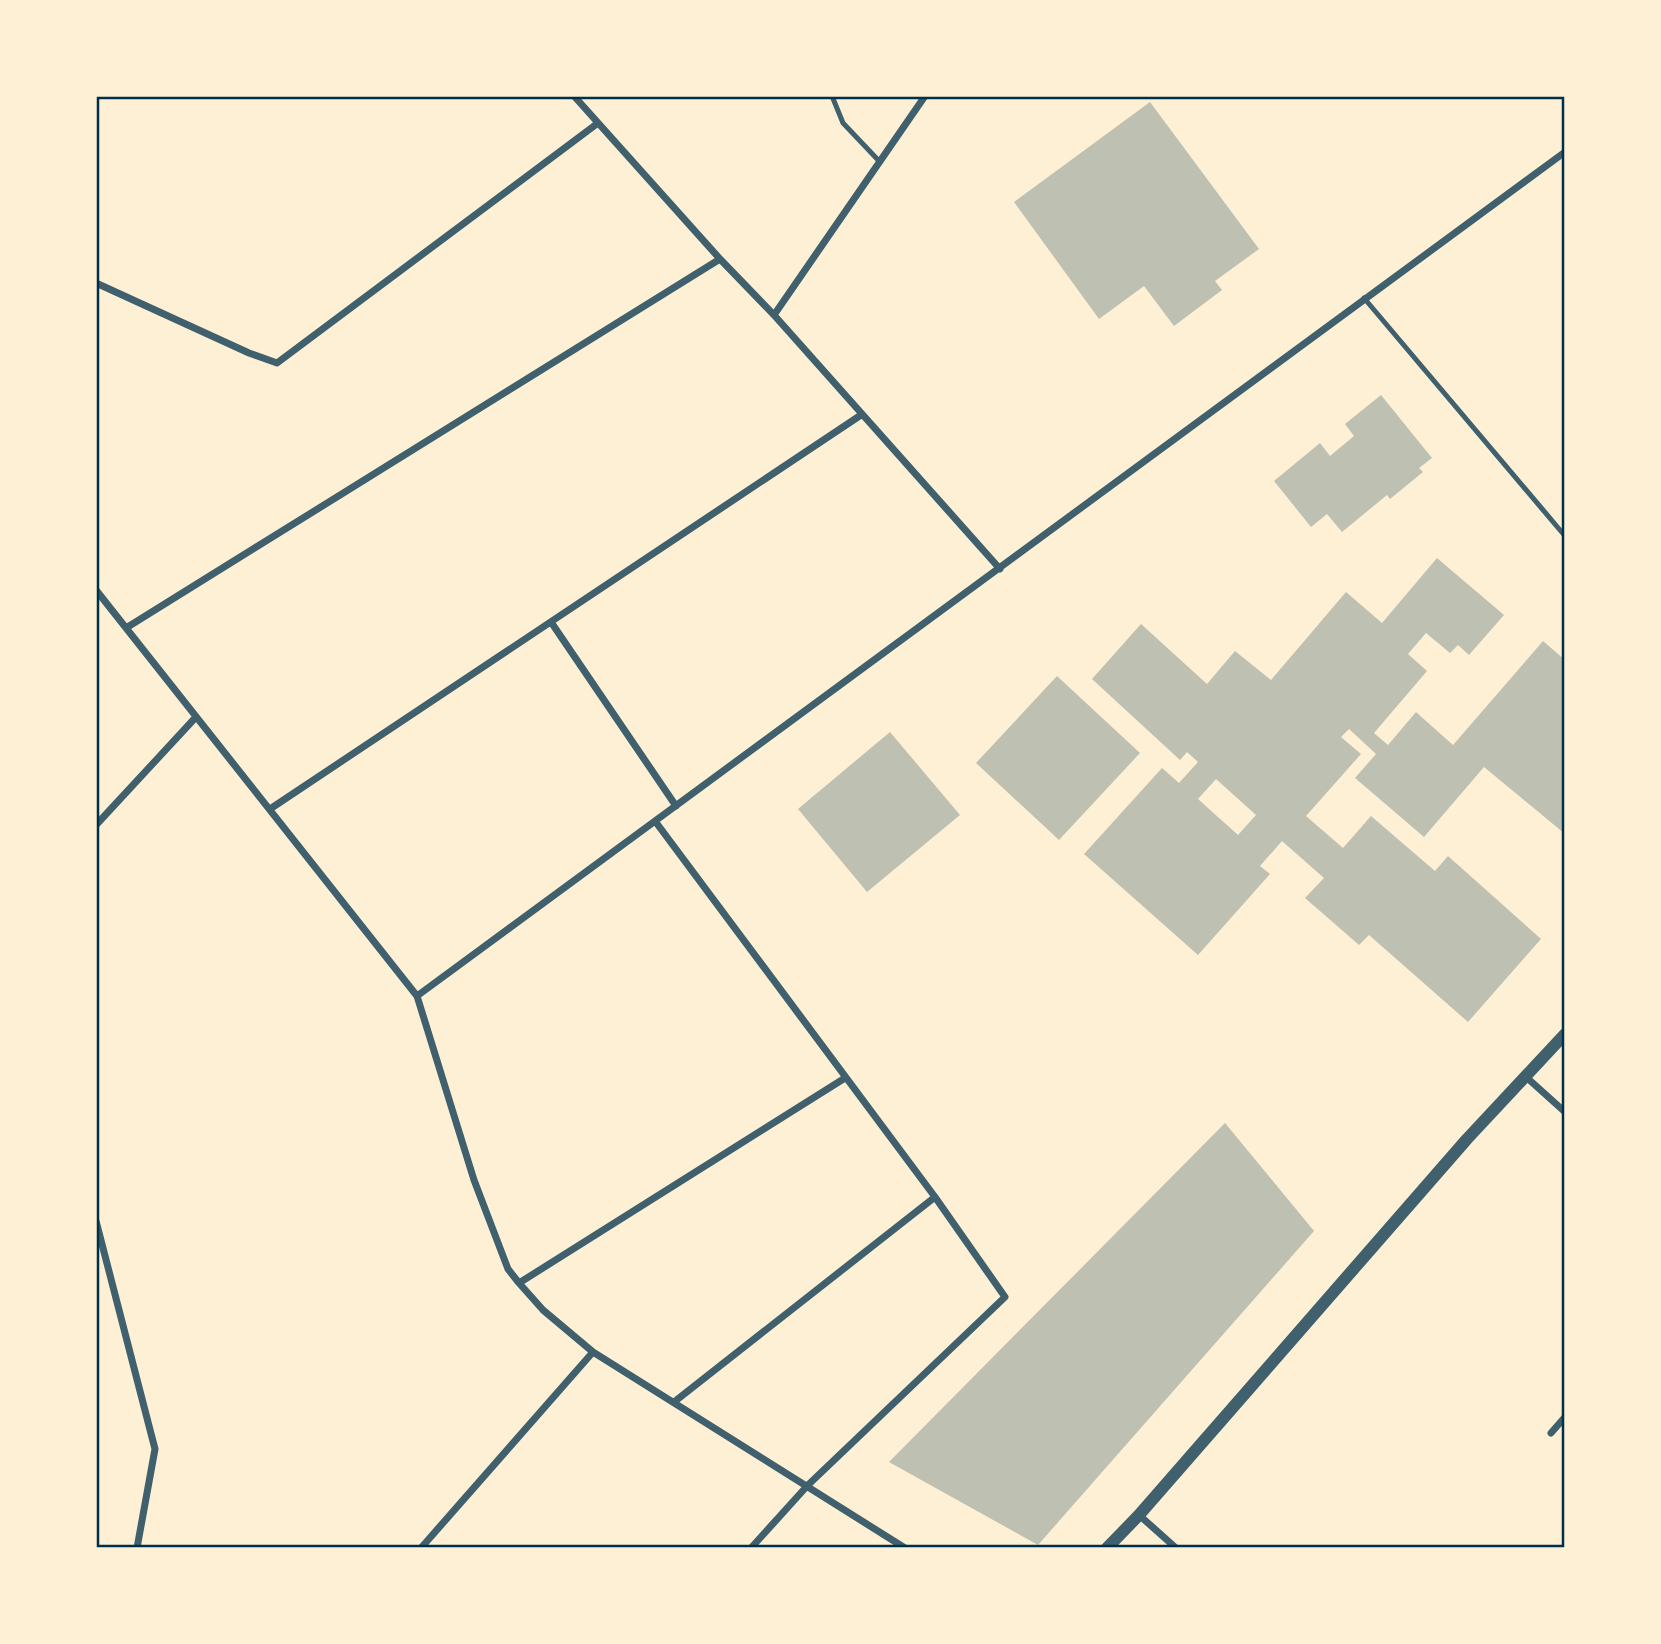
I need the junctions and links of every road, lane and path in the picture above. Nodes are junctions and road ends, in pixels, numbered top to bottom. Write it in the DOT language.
graph roads {
  1 [pos="574,96"];
  2 [pos="832,96"];
  3 [pos="925,96"];
  4 [pos="598,123"];
  5 [pos="1565,152"];
  6 [pos="880,162"];
  7 [pos="720,259"];
  8 [pos="96,283"];
  9 [pos="1364,298"];
  10 [pos="774,315"];
  11 [pos="862,415"];
  12 [pos="1565,536"];
  13 [pos="1000,569"];
  14 [pos="96,590"];
  15 [pos="551,622"];
  16 [pos="126,628"];
  17 [pos="196,717"];
  18 [pos="677,806"];
  19 [pos="270,809"];
  20 [pos="655,821"];
  21 [pos="96,825"];
  22 [pos="417,996"];
  23 [pos="1565,1034"];
  24 [pos="1525,1076"];
  25 [pos="845,1079"];
  26 [pos="1565,1112"];
  27 [pos="936,1198"];
  28 [pos="96,1221"];
  29 [pos="519,1283"];
  30 [pos="593,1352"];
  31 [pos="674,1402"];
  32 [pos="1565,1417"];
  33 [pos="1551,1433"];
  34 [pos="808,1486"];
  35 [pos="1139,1515"];
  36 [pos="137,1548"];
  37 [pos="421,1548"];
  38 [pos="751,1548"];
  39 [pos="905,1548"];
  40 [pos="1107,1548"];
  41 [pos="1177,1548"];
  1 -- 4 [label="street"];
  2 -- 6 [label="lane"];
  3 -- 6 [label="street"];
  4 -- 7 [label="street"];
  4 -- 8 [label="street"];
  5 -- 9 [label="street"];
  6 -- 10 [label="street"];
  7 -- 10 [label="street"];
  7 -- 16 [label="street"];
  9 -- 12 [label="lane"];
  9 -- 13 [label="street"];
  10 -- 11 [label="street"];
  11 -- 13 [label="street"];
  11 -- 15 [label="street"];
  13 -- 18 [label="street"];
  14 -- 16 [label="street"];
  15 -- 18 [label="street"];
  15 -- 19 [label="street"];
  16 -- 17 [label="street"];
  17 -- 19 [label="street"];
  17 -- 21 [label="street"];
  18 -- 20 [label="street"];
  19 -- 22 [label="street"];
  20 -- 22 [label="street"];
  20 -- 25 [label="street"];
  22 -- 29 [label="street"];
  23 -- 24 [label="street"];
  24 -- 26 [label="street"];
  24 -- 35 [label="street"];
  25 -- 27 [label="street"];
  25 -- 29 [label="street"];
  27 -- 31 [label="street"];
  27 -- 34 [label="street"];
  28 -- 36 [label="street"];
  29 -- 30 [label="street"];
  30 -- 31 [label="street"];
  30 -- 37 [label="street"];
  31 -- 34 [label="street"];
  32 -- 33 [label="street"];
  34 -- 38 [label="street"];
  34 -- 39 [label="street"];
  35 -- 40 [label="street"];
  35 -- 41 [label="street"];
}
